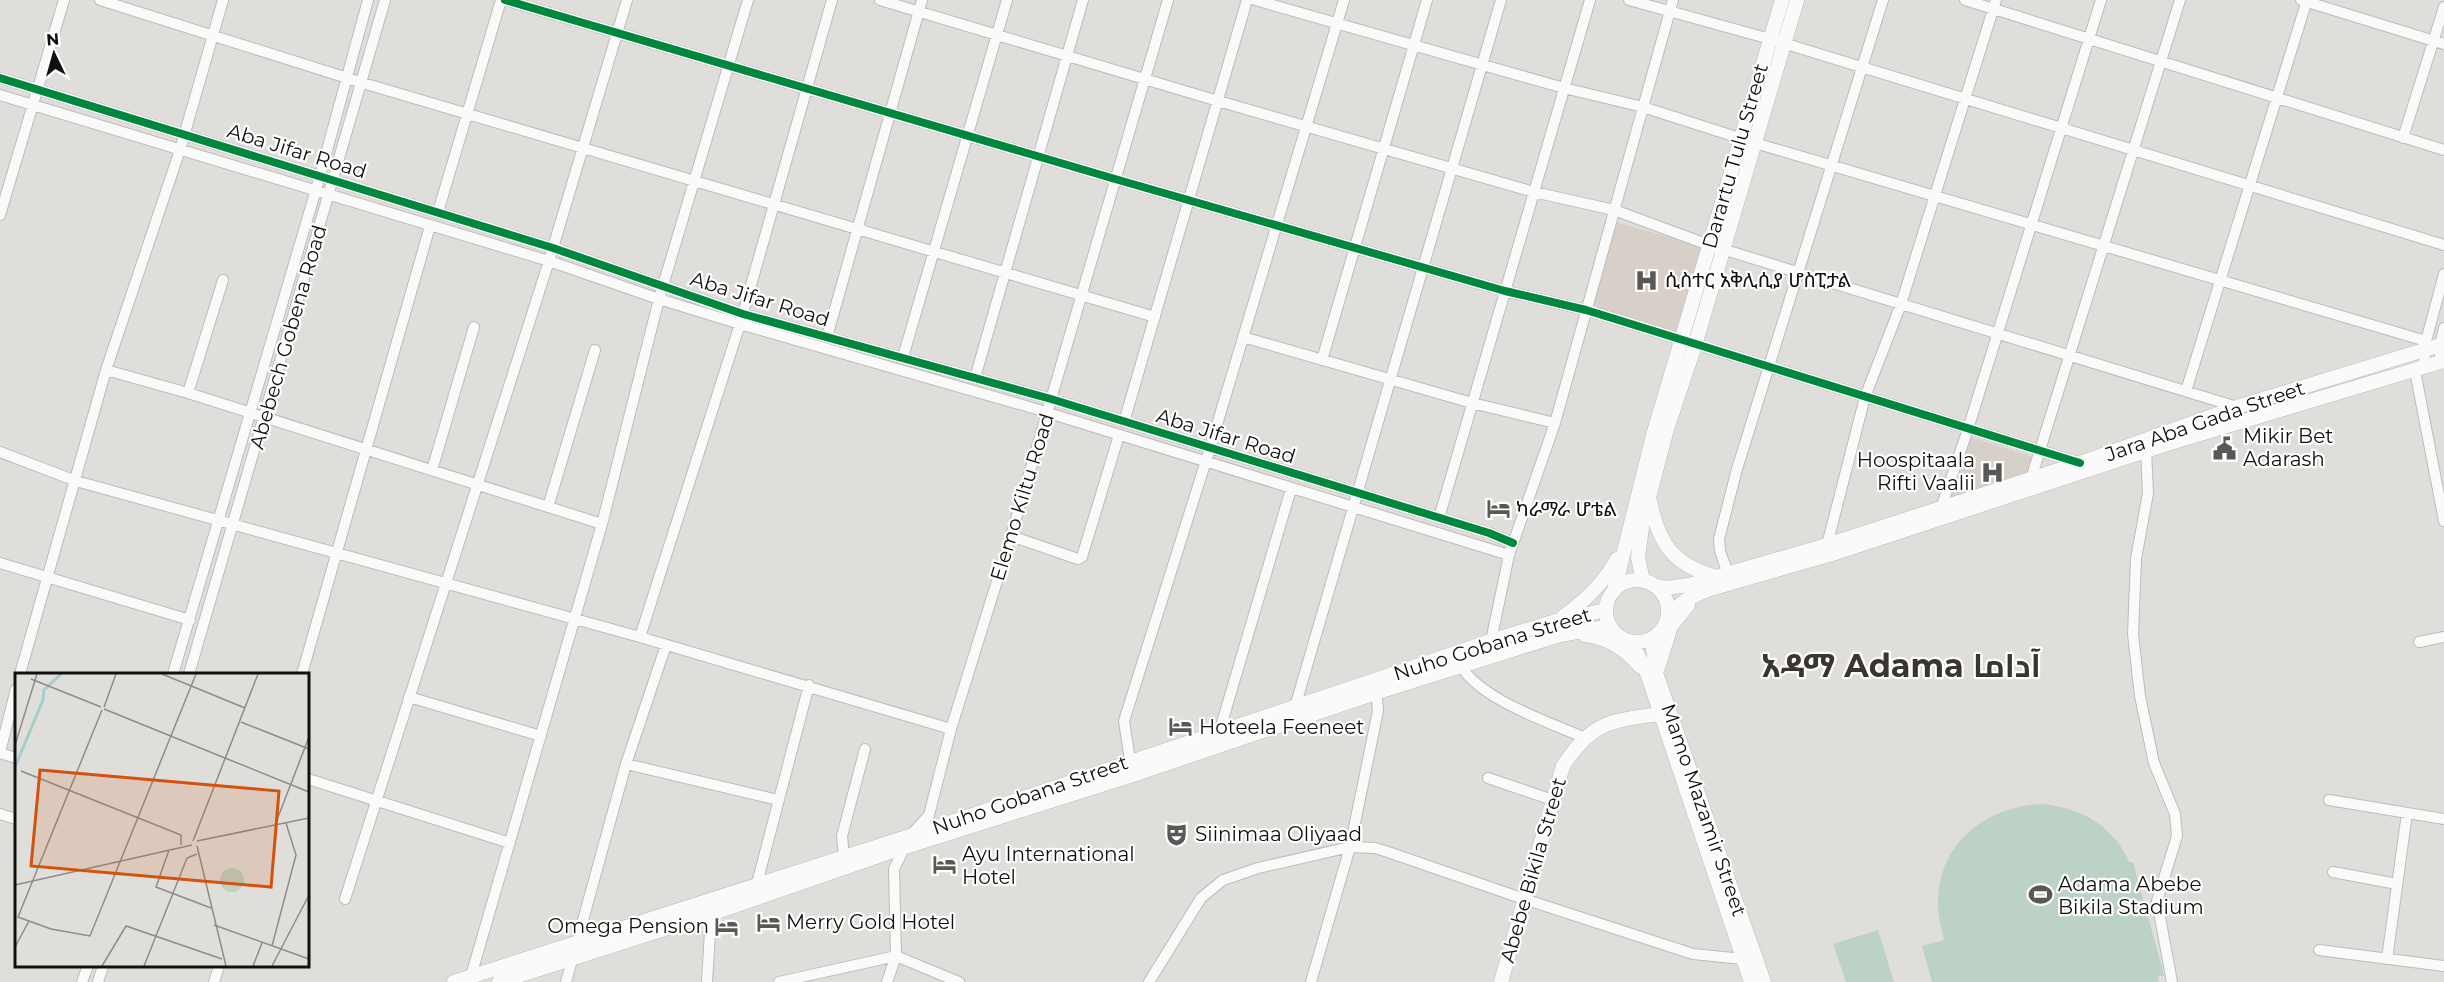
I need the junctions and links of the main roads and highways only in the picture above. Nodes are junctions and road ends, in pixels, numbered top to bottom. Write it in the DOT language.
graph roads {
  1 [pos="1782,0"];
  2 [pos="1797,0"];
  3 [pos="2442,345"];
  4 [pos="2442,362"];
  5 [pos="2144,446"];
  6 [pos="1650,499"];
  7 [pos="1634,514"];
  8 [pos="1828,549"];
  9 [pos="1722,576"];
  10 [pos="1649,584"];
  11 [pos="1614,591"];
  12 [pos="1699,593"];
  13 [pos="1606,610"];
  14 [pos="1668,614"];
  15 [pos="1559,620"];
  16 [pos="1610,626"];
  17 [pos="1571,633"];
  18 [pos="1655,637"];
  19 [pos="1631,642"];
  20 [pos="1652,673"];
  21 [pos="1376,686"];
  22 [pos="1660,714"];
  23 [pos="1671,729"];
  24 [pos="906,842"];
  25 [pos="755,893"];
  26 [pos="1749,957"];
  27 [pos="454,982"];
  28 [pos="499,982"];
  29 [pos="1501,982"];
  30 [pos="1751,982"];
  31 [pos="1764,982"];
  1 -- 7 [label="main road, Darartu Tulu Street"];
  2 -- 6 [label="main road, Darartu Tulu Street"];
  3 -- 5 [label="main road, Jara Aba Gada Street"];
  4 -- 5 [label="main road, Jara Aba Gada Street"];
  5 -- 8 [label="main road, Jara Aba Gada Street"];
  5 -- 8 [label="main road, Jara Aba Gada Street"];
  6 -- 9 [label="main road"];
  6 -- 10 [label="main road, Darartu Tulu Street"];
  7 -- 11 [label="main road, Darartu Tulu Street"];
  7 -- 15 [label="main road"];
  8 -- 9 [label="main road, Jara Aba Gada Street"];
  8 -- 12 [label="main road, Jara Aba Gada Street"];
  9 -- 10 [label="main road, Jara Aba Gada Street"];
  10 -- 11 [label="main road"];
  10 -- 14 [label="main road"];
  11 -- 13 [label="main road"];
  12 -- 14 [label="main road, Jara Aba Gada Street"];
  12 -- 20 [label="main road"];
  13 -- 15 [label="main road, Nuho Gobana Street"];
  13 -- 16 [label="main road"];
  14 -- 18 [label="main road"];
  15 -- 21 [label="main road, Nuho Gobana Street"];
  16 -- 17 [label="main road, Nuho Gobana Street"];
  16 -- 19 [label="main road"];
  17 -- 20 [label="main road"];
  17 -- 21 [label="main road, Nuho Gobana Street"];
  18 -- 19 [label="main road"];
  18 -- 20 [label="main road, Mamo Mazamir Street"];
  19 -- 20 [label="main road, Mamo Mazamir Street"];
  20 -- 22 [label="main road, Mamo Mazamir Street"];
  20 -- 23 [label="main road, Mamo Mazamir Street"];
  21 -- 24 [label="main road, Nuho Gobana Street"];
  21 -- 24 [label="main road, Nuho Gobana Street"];
  22 -- 23 [label="main road, Mamo Mazamir Street"];
  22 -- 29 [label="main road, Abebe Bikila Street"];
  23 -- 26 [label="main road, Mamo Mazamir Street"];
  24 -- 25 [label="main road, Nuho Gobana Street"];
  24 -- 25 [label="main road, Nuho Gobana Street"];
  25 -- 27 [label="main road, Nuho Gobana Street"];
  25 -- 28 [label="main road, Nuho Gobana Street"];
  26 -- 30 [label="main road, Mamo Mazamir Street"];
  26 -- 31 [label="main road, Mamo Mazamir Street"];
}
